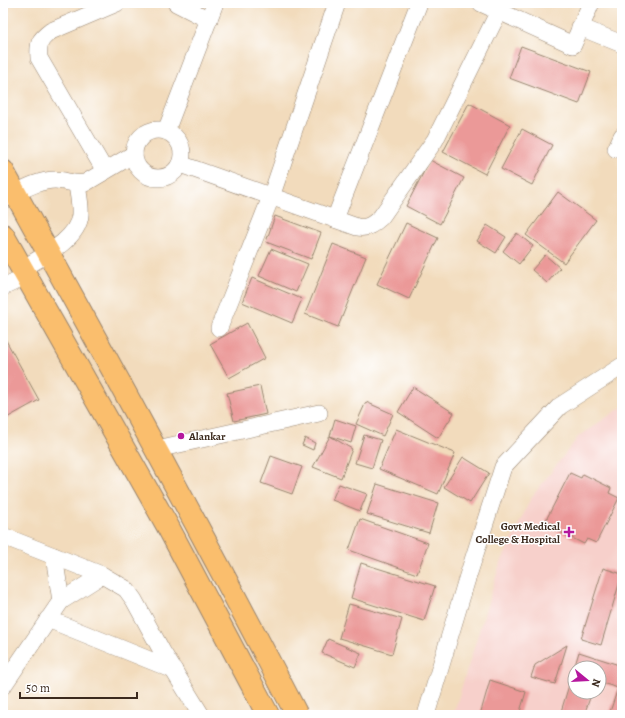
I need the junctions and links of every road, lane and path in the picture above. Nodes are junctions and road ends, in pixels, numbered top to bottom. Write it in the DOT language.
graph roads {
  1 [pos="117,3"];
  2 [pos="176,3"];
  3 [pos="215,3"];
  4 [pos="337,3"];
  5 [pos="419,3"];
  6 [pos="481,3"];
  7 [pos="591,3"];
  8 [pos="502,7"];
  9 [pos="209,20"];
  10 [pos="580,28"];
  11 [pos="622,44"];
  12 [pos="166,131"];
  13 [pos="134,154"];
  14 [pos="180,164"];
  15 [pos="3,171"];
  16 [pos="105,171"];
  17 [pos="76,184"];
  18 [pos="9,196"];
  19 [pos="272,197"];
  20 [pos="335,220"];
  21 [pos="5,241"];
  22 [pos="48,253"];
  23 [pos="24,272"];
  24 [pos="3,287"];
  25 [pos="219,328"];
  26 [pos="622,366"];
  27 [pos="319,413"];
  28 [pos="157,449"];
  29 [pos="3,536"];
  30 [pos="54,556"];
  31 [pos="102,575"];
  32 [pos="61,601"];
  33 [pos="48,619"];
  34 [pos="174,670"];
  35 [pos="3,686"];
  36 [pos="201,715"];
  37 [pos="268,715"];
  38 [pos="297,715"];
  39 [pos="426,715"];
  1 -- 16 [label="street"];
  2 -- 9 [label="street"];
  3 -- 9 [label="street"];
  4 -- 19 [label="street"];
  5 -- 20 [label="street"];
  6 -- 8 [label="street"];
  7 -- 10 [label="street"];
  8 -- 10 [label="street"];
  8 -- 20 [label="street"];
  9 -- 12 [label="street"];
  10 -- 11 [label="street"];
  12 -- 13 [label="street"];
  12 -- 14 [label="street"];
  13 -- 14 [label="street"];
  13 -- 16 [label="street"];
  14 -- 19 [label="street"];
  15 -- 18 [label="main road"];
  16 -- 17 [label="street"];
  17 -- 18 [label="street"];
  17 -- 22 [label="street"];
  18 -- 22 [label="main road"];
  19 -- 20 [label="street"];
  19 -- 25 [label="street"];
  21 -- 23 [label="main road"];
  22 -- 23 [label="street"];
  22 -- 28 [label="main road"];
  23 -- 24 [label="street"];
  23 -- 37 [label="main road"];
  26 -- 39 [label="street"];
  27 -- 28 [label="street"];
  28 -- 38 [label="main road"];
  29 -- 30 [label="street"];
  30 -- 31 [label="street"];
  30 -- 32 [label="street"];
  31 -- 32 [label="street"];
  31 -- 34 [label="street"];
  32 -- 33 [label="street"];
  33 -- 34 [label="street"];
  33 -- 35 [label="street"];
  34 -- 36 [label="street"];
}
